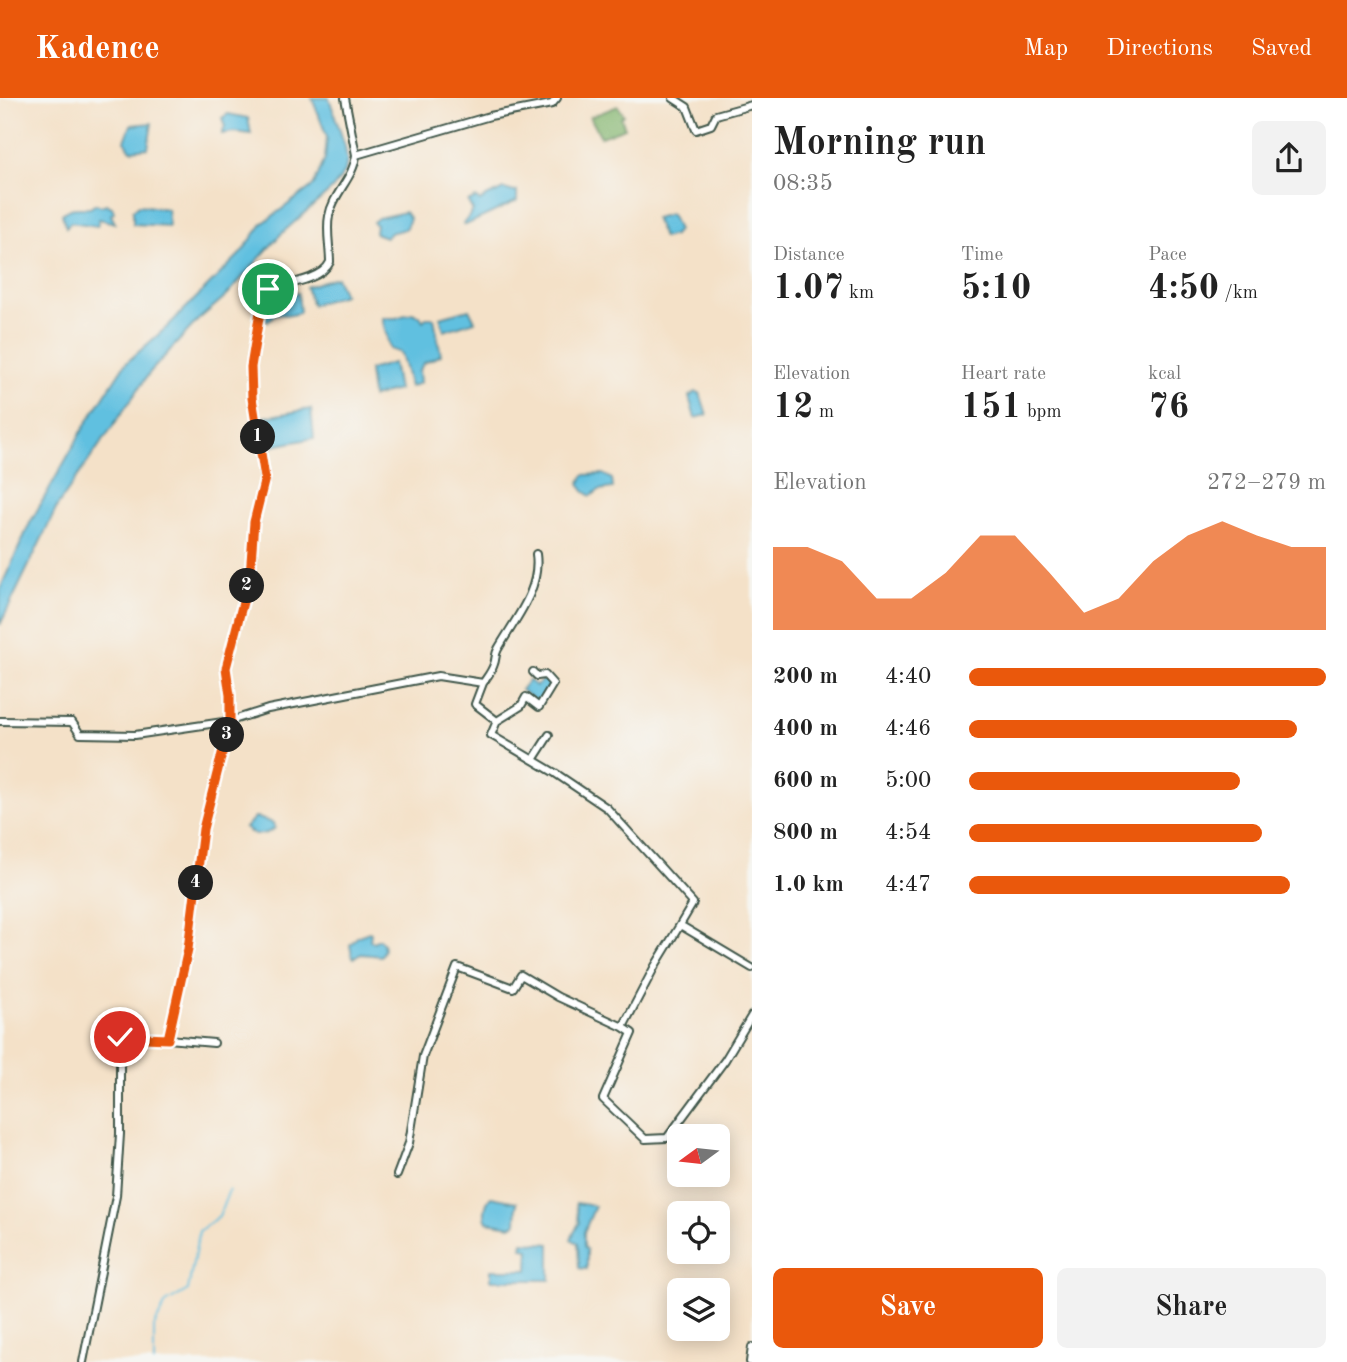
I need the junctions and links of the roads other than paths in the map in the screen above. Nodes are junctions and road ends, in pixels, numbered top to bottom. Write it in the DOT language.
graph roads {
  1 [pos="345,98"];
  2 [pos="557,98"];
  3 [pos="673,98"];
  4 [pos="752,106"];
  5 [pos="356,155"];
  6 [pos="536,554"];
  7 [pos="533,672"];
  8 [pos="483,683"];
  9 [pos="0,721"];
  10 [pos="498,721"];
  11 [pos="230,722"];
  12 [pos="549,735"];
  13 [pos="534,760"];
  14 [pos="680,925"];
  15 [pos="752,968"];
  16 [pos="752,1015"];
  17 [pos="623,1027"];
  18 [pos="168,1039"];
  19 [pos="214,1043"];
  20 [pos="397,1175"];
  21 [pos="752,1347"];
  22 [pos="82,1362"];
  23 [pos="750,1362"];
  1 -- 5 [label="street"];
  2 -- 5 [label="street"];
  3 -- 4 [label="street"];
  5 -- 11 [label="street"];
  6 -- 8 [label="street"];
  7 -- 10 [label="street"];
  8 -- 10 [label="street"];
  8 -- 11 [label="street"];
  9 -- 11 [label="street"];
  10 -- 13 [label="street"];
  11 -- 18 [label="street"];
  12 -- 13 [label="street"];
  13 -- 14 [label="street"];
  14 -- 15 [label="street"];
  14 -- 17 [label="street"];
  16 -- 17 [label="street"];
  17 -- 20 [label="street"];
  18 -- 19 [label="street"];
  18 -- 22 [label="street"];
  21 -- 23 [label="street"];
}
